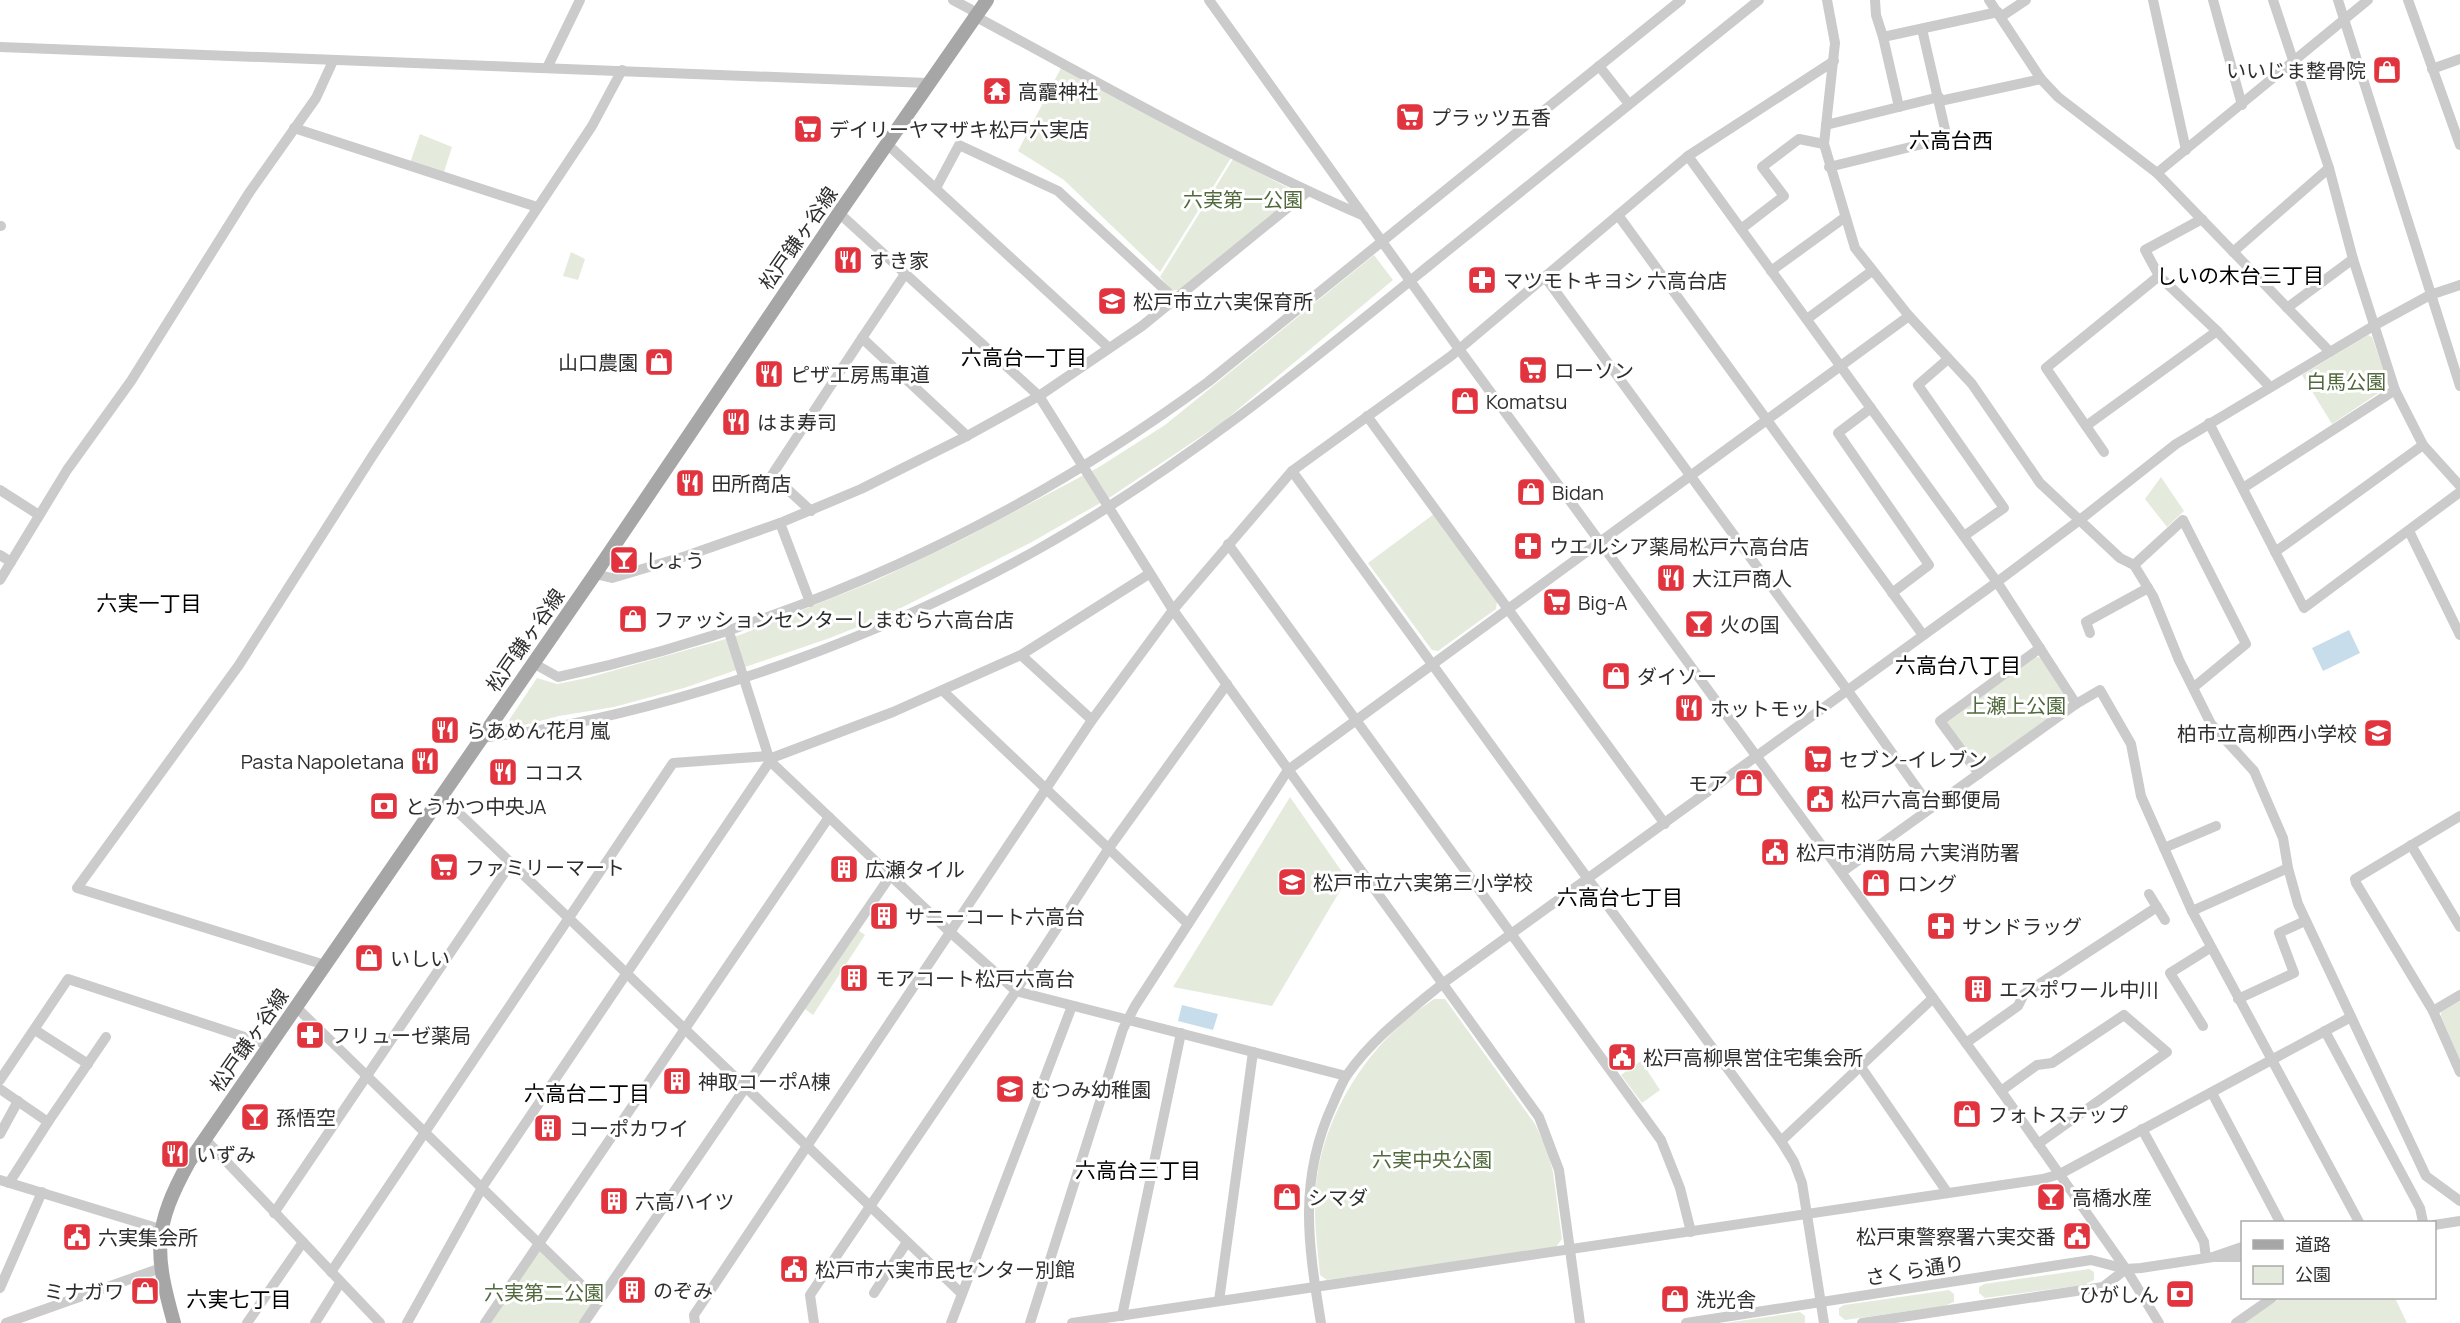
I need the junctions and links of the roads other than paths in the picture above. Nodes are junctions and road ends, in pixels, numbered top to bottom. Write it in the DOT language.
graph roads {
  1 [pos="580,0"];
  2 [pos="953,0"];
  3 [pos="987,0"];
  4 [pos="1209,0"];
  5 [pos="1682,0"];
  6 [pos="1759,0"];
  7 [pos="1827,0"];
  8 [pos="1875,0"];
  9 [pos="1989,0"];
  10 [pos="2026,0"];
  11 [pos="2153,0"];
  12 [pos="2213,0"];
  13 [pos="2272,0"];
  14 [pos="2338,0"];
  15 [pos="2368,0"];
  16 [pos="2408,0"];
  17 [pos="2000,14"];
  18 [pos="975,15"];
  19 [pos="2345,21"];
  20 [pos="1922,29"];
  21 [pos="1883,37"];
  22 [pos="0,47"];
  23 [pos="2460,59"];
  24 [pos="333,61"];
  25 [pos="1834,61"];
  26 [pos="2294,62"];
  27 [pos="1599,66"];
  28 [pos="547,68"];
  29 [pos="2432,69"];
  30 [pos="622,70"];
  31 [pos="2041,79"];
  32 [pos="928,83"];
  33 [pos="1939,99"];
  34 [pos="1629,104"];
  35 [pos="2242,105"];
  36 [pos="1899,107"];
  37 [pos="1826,125"];
  38 [pos="294,128"];
  39 [pos="887,144"];
  40 [pos="1824,144"];
  41 [pos="2460,145"];
  42 [pos="2186,150"];
  43 [pos="1688,156"];
  44 [pos="1829,168"];
  45 [pos="2329,168"];
  46 [pos="2157,173"];
  47 [pos="936,188"];
  48 [pos="1307,192"];
  49 [pos="537,207"];
  50 [pos="838,213"];
  51 [pos="1618,215"];
  52 [pos="1365,217"];
  53 [pos="1844,218"];
  54 [pos="2202,219"];
  55 [pos="1741,229"];
  56 [pos="1383,242"];
  57 [pos="2233,252"];
  58 [pos="2353,259"];
  59 [pos="1771,271"];
  60 [pos="1872,271"];
  61 [pos="905,274"];
  62 [pos="2159,276"];
  63 [pos="1545,277"];
  64 [pos="1411,281"];
  65 [pos="2460,285"];
  66 [pos="2430,295"];
  67 [pos="1176,300"];
  68 [pos="2287,308"];
  69 [pos="1909,316"];
  70 [pos="1807,319"];
  71 [pos="2375,325"];
  72 [pos="2217,331"];
  73 [pos="862,338"];
  74 [pos="1109,348"];
  75 [pos="1459,349"];
  76 [pos="2330,352"];
  77 [pos="1948,359"];
  78 [pos="1840,366"];
  79 [pos="2460,386"];
  80 [pos="2270,387"];
  81 [pos="2395,390"];
  82 [pos="1039,396"];
  83 [pos="1871,408"];
  84 [pos="1367,416"];
  85 [pos="1768,420"];
  86 [pos="2209,423"];
  87 [pos="2086,426"];
  88 [pos="967,436"];
  89 [pos="2423,445"];
  90 [pos="2104,452"];
  91 [pos="1082,467"];
  92 [pos="1292,471"];
  93 [pos="1690,476"];
  94 [pos="2460,486"];
  95 [pos="2243,488"];
  96 [pos="0,490"];
  97 [pos="2460,492"];
  98 [pos="1107,508"];
  99 [pos="811,511"];
  100 [pos="39,515"];
  101 [pos="2081,519"];
  102 [pos="780,524"];
  103 [pos="2409,531"];
  104 [pos="1964,536"];
  105 [pos="1600,541"];
  106 [pos="1228,544"];
  107 [pos="2275,552"];
  108 [pos="0,555"];
  109 [pos="11,562"];
  110 [pos="2134,565"];
  111 [pos="595,574"];
  112 [pos="1149,574"];
  113 [pos="0,580"];
  114 [pos="1997,582"];
  115 [pos="2148,588"];
  116 [pos="1892,593"];
  117 [pos="810,602"];
  118 [pos="1509,608"];
  119 [pos="1173,610"];
  120 [pos="729,632"];
  121 [pos="2090,633"];
  122 [pos="2460,635"];
  123 [pos="1923,636"];
  124 [pos="2040,648"];
  125 [pos="1020,655"];
  126 [pos="533,663"];
  127 [pos="1433,663"];
  128 [pos="743,677"];
  129 [pos="1227,684"];
  130 [pos="2194,687"];
  131 [pos="943,691"];
  132 [pos="1848,691"];
  133 [pos="2076,704"];
  134 [pos="1357,718"];
  135 [pos="1092,720"];
  136 [pos="482,738"];
  137 [pos="1756,757"];
  138 [pos="770,759"];
  139 [pos="1288,770"];
  140 [pos="1979,774"];
  141 [pos="1045,790"];
  142 [pos="441,796"];
  143 [pos="1931,808"];
  144 [pos="2460,816"];
  145 [pos="829,817"];
  146 [pos="1665,824"];
  147 [pos="2216,826"];
  148 [pos="2411,845"];
  149 [pos="1109,848"];
  150 [pos="2164,848"];
  151 [pos="510,863"];
  152 [pos="2288,868"];
  153 [pos="1842,872"];
  154 [pos="891,875"];
  155 [pos="1588,879"];
  156 [pos="2149,894"];
  157 [pos="2157,907"];
  158 [pos="2192,911"];
  159 [pos="568,918"];
  160 [pos="2165,920"];
  161 [pos="2305,921"];
  162 [pos="1188,924"];
  163 [pos="2460,927"];
  164 [pos="950,932"];
  165 [pos="1512,934"];
  166 [pos="2210,948"];
  167 [pos="325,965"];
  168 [pos="627,974"];
  169 [pos="1442,984"];
  170 [pos="1016,991"];
  171 [pos="2460,995"];
  172 [pos="1933,998"];
  173 [pos="2238,999"];
  174 [pos="1072,1006"];
  175 [pos="296,1007"];
  176 [pos="2433,1011"];
  177 [pos="2351,1017"];
  178 [pos="1128,1020"];
  179 [pos="2203,1026"];
  180 [pos="35,1030"];
  181 [pos="686,1031"];
  182 [pos="2325,1031"];
  183 [pos="1181,1033"];
  184 [pos="106,1036"];
  185 [pos="1966,1043"];
  186 [pos="269,1045"];
  187 [pos="1253,1052"];
  188 [pos="2271,1061"];
  189 [pos="88,1064"];
  190 [pos="1861,1067"];
  191 [pos="2460,1072"];
  192 [pos="367,1075"];
  193 [pos="1346,1076"];
  194 [pos="0,1080"];
  195 [pos="745,1087"];
  196 [pos="0,1089"];
  197 [pos="2001,1091"];
  198 [pos="2212,1093"];
  199 [pos="18,1101"];
  200 [pos="48,1122"];
  201 [pos="2142,1129"];
  202 [pos="424,1132"];
  203 [pos="0,1134"];
  204 [pos="204,1138"];
  205 [pos="1781,1141"];
  206 [pos="2038,1144"];
  207 [pos="806,1146"];
  208 [pos="2060,1174"];
  209 [pos="5,1181"];
  210 [pos="483,1186"];
  211 [pos="42,1192"];
  212 [pos="1947,1192"];
  213 [pos="2460,1201"];
  214 [pos="869,1206"];
  215 [pos="1808,1212"];
  216 [pos="274,1213"];
  217 [pos="2279,1221"];
  218 [pos="2358,1221"];
  219 [pos="2423,1221"];
  220 [pos="2460,1221"];
  221 [pos="2436,1225"];
  222 [pos="160,1229"];
  223 [pos="1691,1232"];
  224 [pos="303,1242"];
  225 [pos="907,1242"];
  226 [pos="540,1243"];
  227 [pos="2241,1247"];
  228 [pos="1571,1249"];
  229 [pos="2241,1257"];
  230 [pos="2209,1258"];
  231 [pos="161,1268"];
  232 [pos="2126,1269"];
  233 [pos="331,1272"];
  234 [pos="340,1283"];
  235 [pos="1315,1287"];
  236 [pos="0,1288"];
  237 [pos="874,1293"];
  238 [pos="962,1294"];
  239 [pos="2270,1299"];
  240 [pos="1220,1301"];
  241 [pos="599,1302"];
  242 [pos="1822,1303"];
  243 [pos="0,1316"];
  244 [pos="1122,1316"];
  245 [pos="4,1323"];
  246 [pos="174,1323"];
  247 [pos="247,1323"];
  248 [pos="315,1323"];
  249 [pos="380,1323"];
  250 [pos="407,1323"];
  251 [pos="485,1323"];
  252 [pos="584,1323"];
  253 [pos="695,1323"];
  254 [pos="814,1323"];
  255 [pos="951,1323"];
  256 [pos="1030,1323"];
  257 [pos="1072,1323"];
  258 [pos="1321,1323"];
  259 [pos="1580,1323"];
  260 [pos="1686,1323"];
  261 [pos="1824,1323"];
  262 [pos="1862,1323"];
  263 [pos="2158,1323"];
  264 [pos="2236,1323"];
  1 -- 28 [label="street"];
  2 -- 18 [label="street"];
  3 -- 18 [label="main road, 松戸鎌ヶ谷線"];
  4 -- 52 [label="street"];
  5 -- 27 [label="street"];
  6 -- 34 [label="street"];
  7 -- 25 [label="street"];
  8 -- 21 [label="street"];
  9 -- 17 [label="street"];
  10 -- 17 [label="street"];
  11 -- 42 [label="street"];
  12 -- 35 [label="street"];
  13 -- 26 [label="street"];
  14 -- 19 [label="street"];
  15 -- 19 [label="street"];
  16 -- 29 [label="street"];
  17 -- 20 [label="street"];
  17 -- 31 [label="street"];
  18 -- 32 [label="main road, 松戸鎌ヶ谷線"];
  18 -- 48 [label="street"];
  19 -- 26 [label="street"];
  19 -- 66 [label="street"];
  20 -- 21 [label="street"];
  20 -- 33 [label="street"];
  21 -- 36 [label="street"];
  22 -- 24 [label="street"];
  23 -- 29 [label="street"];
  24 -- 28 [label="street"];
  24 -- 38 [label="street"];
  25 -- 37 [label="street"];
  25 -- 43 [label="street"];
  26 -- 35 [label="street"];
  26 -- 45 [label="street"];
  27 -- 34 [label="street"];
  27 -- 56 [label="street"];
  28 -- 30 [label="street"];
  29 -- 41 [label="street"];
  30 -- 32 [label="street"];
  30 -- 49 [label="street"];
  31 -- 33 [label="street"];
  31 -- 46 [label="street"];
  32 -- 39 [label="main road, 松戸鎌ヶ谷線"];
  33 -- 36 [label="street"];
  33 -- 44 [label="street"];
  34 -- 64 [label="street"];
  35 -- 42 [label="street"];
  36 -- 37 [label="street"];
  37 -- 40 [label="street"];
  38 -- 49 [label="street"];
  38 -- 100 [label="street"];
  39 -- 47 [label="street"];
  39 -- 50 [label="main road, 松戸鎌ヶ谷線"];
  40 -- 44 [label="street"];
  40 -- 55 [label="street"];
  42 -- 46 [label="street"];
  43 -- 51 [label="street"];
  43 -- 55 [label="street"];
  44 -- 53 [label="street"];
  45 -- 57 [label="street"];
  45 -- 58 [label="street"];
  46 -- 54 [label="street"];
  47 -- 67 [label="street"];
  47 -- 74 [label="street"];
  48 -- 52 [label="street"];
  48 -- 67 [label="street"];
  49 -- 167 [label="street"];
  50 -- 61 [label="street"];
  50 -- 111 [label="main road, 松戸鎌ヶ谷線"];
  51 -- 63 [label="street"];
  51 -- 85 [label="street"];
  52 -- 56 [label="street"];
  53 -- 59 [label="street"];
  53 -- 60 [label="street"];
  54 -- 57 [label="street"];
  54 -- 62 [label="street"];
  55 -- 59 [label="street"];
  56 -- 64 [label="street"];
  56 -- 91 [label="street"];
  57 -- 68 [label="street"];
  58 -- 68 [label="street"];
  58 -- 71 [label="street"];
  59 -- 70 [label="street"];
  60 -- 69 [label="street"];
  60 -- 70 [label="street"];
  61 -- 73 [label="street"];
  61 -- 82 [label="street"];
  62 -- 72 [label="street"];
  62 -- 87 [label="street"];
  63 -- 75 [label="street"];
  63 -- 93 [label="street"];
  64 -- 75 [label="street"];
  64 -- 98 [label="street"];
  65 -- 66 [label="street"];
  66 -- 71 [label="street"];
  66 -- 79 [label="street"];
  67 -- 74 [label="street"];
  68 -- 76 [label="street"];
  69 -- 77 [label="street"];
  69 -- 78 [label="street"];
  70 -- 78 [label="street"];
  71 -- 76 [label="street"];
  71 -- 81 [label="street"];
  72 -- 80 [label="street"];
  72 -- 87 [label="street"];
  73 -- 88 [label="street"];
  73 -- 99 [label="street"];
  74 -- 82 [label="street"];
  75 -- 84 [label="street"];
  75 -- 105 [label="street"];
  76 -- 80 [label="street"];
  77 -- 101 [label="street"];
  77 -- 104 [label="street"];
  78 -- 83 [label="street"];
  78 -- 85 [label="street"];
  80 -- 86 [label="street"];
  81 -- 89 [label="street"];
  81 -- 95 [label="street"];
  82 -- 88 [label="street"];
  82 -- 91 [label="street"];
  83 -- 104 [label="street"];
  83 -- 116 [label="street"];
  84 -- 92 [label="street"];
  84 -- 118 [label="street"];
  85 -- 93 [label="street"];
  85 -- 116 [label="street"];
  86 -- 95 [label="street"];
  86 -- 101 [label="street"];
  87 -- 90 [label="street"];
  88 -- 99 [label="street"];
  89 -- 94 [label="street"];
  89 -- 107 [label="street"];
  91 -- 98 [label="street"];
  91 -- 117 [label="street"];
  92 -- 106 [label="street"];
  92 -- 127 [label="street"];
  93 -- 105 [label="street"];
  93 -- 132 [label="street"];
  95 -- 107 [label="street"];
  96 -- 100 [label="street"];
  97 -- 103 [label="street"];
  98 -- 112 [label="street"];
  98 -- 128 [label="street"];
  99 -- 102 [label="street"];
  100 -- 109 [label="street"];
  101 -- 110 [label="street"];
  101 -- 114 [label="street"];
  102 -- 111 [label="street"];
  102 -- 117 [label="street"];
  103 -- 107 [label="street"];
  103 -- 122 [label="street"];
  104 -- 114 [label="street"];
  105 -- 118 [label="street"];
  105 -- 137 [label="street"];
  106 -- 119 [label="street"];
  106 -- 134 [label="street"];
  108 -- 109 [label="street"];
  109 -- 113 [label="street"];
  110 -- 115 [label="street"];
  110 -- 130 [label="street"];
  111 -- 126 [label="main road, 松戸鎌ヶ谷線"];
  112 -- 119 [label="street"];
  112 -- 125 [label="street"];
  114 -- 123 [label="street"];
  114 -- 124 [label="street"];
  115 -- 121 [label="street"];
  115 -- 130 [label="street"];
  116 -- 123 [label="street"];
  117 -- 120 [label="street"];
  118 -- 127 [label="street"];
  118 -- 146 [label="street"];
  119 -- 129 [label="street"];
  119 -- 135 [label="street"];
  120 -- 126 [label="street"];
  120 -- 128 [label="street"];
  123 -- 132 [label="street"];
  124 -- 133 [label="street"];
  124 -- 140 [label="street"];
  125 -- 131 [label="street"];
  125 -- 135 [label="street"];
  126 -- 136 [label="main road, 松戸鎌ヶ谷線"];
  127 -- 134 [label="street"];
  127 -- 155 [label="street"];
  128 -- 136 [label="street"];
  128 -- 138 [label="street"];
  129 -- 139 [label="street"];
  129 -- 149 [label="street"];
  130 -- 152 [label="street"];
  131 -- 138 [label="street"];
  131 -- 141 [label="street"];
  132 -- 137 [label="street"];
  132 -- 143 [label="street"];
  133 -- 140 [label="street"];
  133 -- 150 [label="street"];
  134 -- 139 [label="street"];
  134 -- 165 [label="street"];
  135 -- 141 [label="street"];
  136 -- 142 [label="main road, 松戸鎌ヶ谷線"];
  137 -- 146 [label="street"];
  137 -- 153 [label="street"];
  138 -- 145 [label="street"];
  138 -- 159 [label="street"];
  138 -- 168 [label="street"];
  139 -- 162 [label="street"];
  139 -- 169 [label="street"];
  140 -- 143 [label="street"];
  141 -- 149 [label="street"];
  141 -- 164 [label="street"];
  142 -- 151 [label="street"];
  142 -- 167 [label="main road, 松戸鎌ヶ谷線"];
  143 -- 153 [label="street"];
  144 -- 148 [label="street"];
  145 -- 154 [label="street"];
  145 -- 181 [label="street"];
  146 -- 155 [label="street"];
  147 -- 150 [label="street"];
  148 -- 163 [label="street"];
  148 -- 176 [label="street"];
  149 -- 162 [label="street"];
  149 -- 170 [label="street"];
  150 -- 158 [label="street"];
  151 -- 159 [label="street"];
  151 -- 192 [label="street"];
  152 -- 158 [label="street"];
  152 -- 161 [label="street"];
  153 -- 172 [label="street"];
  154 -- 164 [label="street"];
  154 -- 195 [label="street"];
  155 -- 165 [label="street"];
  155 -- 205 [label="street"];
  156 -- 157 [label="street"];
  157 -- 160 [label="street"];
  157 -- 185 [label="street"];
  158 -- 166 [label="street"];
  159 -- 168 [label="street"];
  159 -- 202 [label="street"];
  161 -- 173 [label="street"];
  161 -- 177 [label="street"];
  162 -- 178 [label="street"];
  164 -- 170 [label="street"];
  164 -- 207 [label="street"];
  165 -- 169 [label="street"];
  165 -- 223 [label="street"];
  166 -- 173 [label="street"];
  166 -- 179 [label="street"];
  167 -- 175 [label="main road, 松戸鎌ヶ谷線"];
  168 -- 181 [label="street"];
  168 -- 210 [label="street"];
  169 -- 193 [label="street"];
  169 -- 228 [label="street"];
  170 -- 174 [label="street"];
  170 -- 214 [label="street"];
  171 -- 176 [label="street"];
  172 -- 185 [label="street"];
  172 -- 190 [label="street"];
  173 -- 188 [label="street"];
  174 -- 178 [label="street"];
  174 -- 238 [label="street"];
  175 -- 186 [label="main road, 松戸鎌ヶ谷線"];
  175 -- 192 [label="street"];
  176 -- 191 [label="street"];
  177 -- 182 [label="street"];
  177 -- 213 [label="street"];
  178 -- 183 [label="street"];
  178 -- 256 [label="street"];
  180 -- 186 [label="street"];
  180 -- 189 [label="street"];
  180 -- 194 [label="street"];
  181 -- 195 [label="street"];
  181 -- 226 [label="street"];
  182 -- 188 [label="street"];
  182 -- 219 [label="street"];
  183 -- 187 [label="street"];
  183 -- 244 [label="street"];
  184 -- 189 [label="street"];
  185 -- 197 [label="street"];
  186 -- 204 [label="main road, 松戸鎌ヶ谷線"];
  187 -- 193 [label="street"];
  187 -- 240 [label="street"];
  188 -- 198 [label="street"];
  188 -- 218 [label="street"];
  189 -- 200 [label="street"];
  190 -- 205 [label="street"];
  190 -- 212 [label="street"];
  192 -- 202 [label="street"];
  192 -- 216 [label="street"];
  193 -- 235 [label="street"];
  195 -- 207 [label="street"];
  195 -- 241 [label="street"];
  196 -- 199 [label="street"];
  197 -- 206 [label="street"];
  197 -- 206 [label="street"];
  198 -- 201 [label="street"];
  198 -- 217 [label="street"];
  199 -- 200 [label="street"];
  199 -- 203 [label="street"];
  200 -- 209 [label="street"];
  201 -- 208 [label="street"];
  201 -- 230 [label="street"];
  202 -- 210 [label="street"];
  202 -- 233 [label="street"];
  204 -- 216 [label="street"];
  204 -- 222 [label="main road, 松戸鎌ヶ谷線"];
  205 -- 215 [label="street"];
  206 -- 208 [label="street"];
  207 -- 214 [label="street"];
  207 -- 253 [label="street"];
  208 -- 212 [label="street"];
  208 -- 232 [label="street"];
  209 -- 211 [label="street"];
  210 -- 226 [label="street"];
  210 -- 250 [label="street"];
  211 -- 222 [label="street"];
  211 -- 236 [label="street"];
  212 -- 215 [label="street"];
  214 -- 225 [label="street"];
  214 -- 254 [label="street"];
  215 -- 223 [label="street"];
  215 -- 242 [label="street"];
  216 -- 224 [label="street"];
  220 -- 221 [label="street"];
  222 -- 231 [label="main road, 松戸鎌ヶ谷線"];
  223 -- 228 [label="street"];
  224 -- 233 [label="street"];
  224 -- 247 [label="street"];
  225 -- 237 [label="street"];
  225 -- 238 [label="street"];
  226 -- 241 [label="street"];
  226 -- 251 [label="street"];
  227 -- 230 [label="street"];
  228 -- 235 [label="street"];
  228 -- 259 [label="street"];
  229 -- 230 [label="street"];
  230 -- 232 [label="street"];
  231 -- 245 [label="street"];
  231 -- 246 [label="main road, 松戸鎌ヶ谷線"];
  232 -- 242 [label="street, さくら通り"];
  232 -- 262 [label="street"];
  232 -- 263 [label="street"];
  233 -- 234 [label="street"];
  234 -- 248 [label="street"];
  234 -- 249 [label="street"];
  235 -- 240 [label="street"];
  235 -- 258 [label="street"];
  238 -- 255 [label="street"];
  239 -- 264 [label="street"];
  240 -- 244 [label="street"];
  241 -- 252 [label="street"];
  242 -- 260 [label="street, さくら通り"];
  242 -- 261 [label="street"];
  243 -- 245 [label="street"];
  244 -- 257 [label="street"];
}
